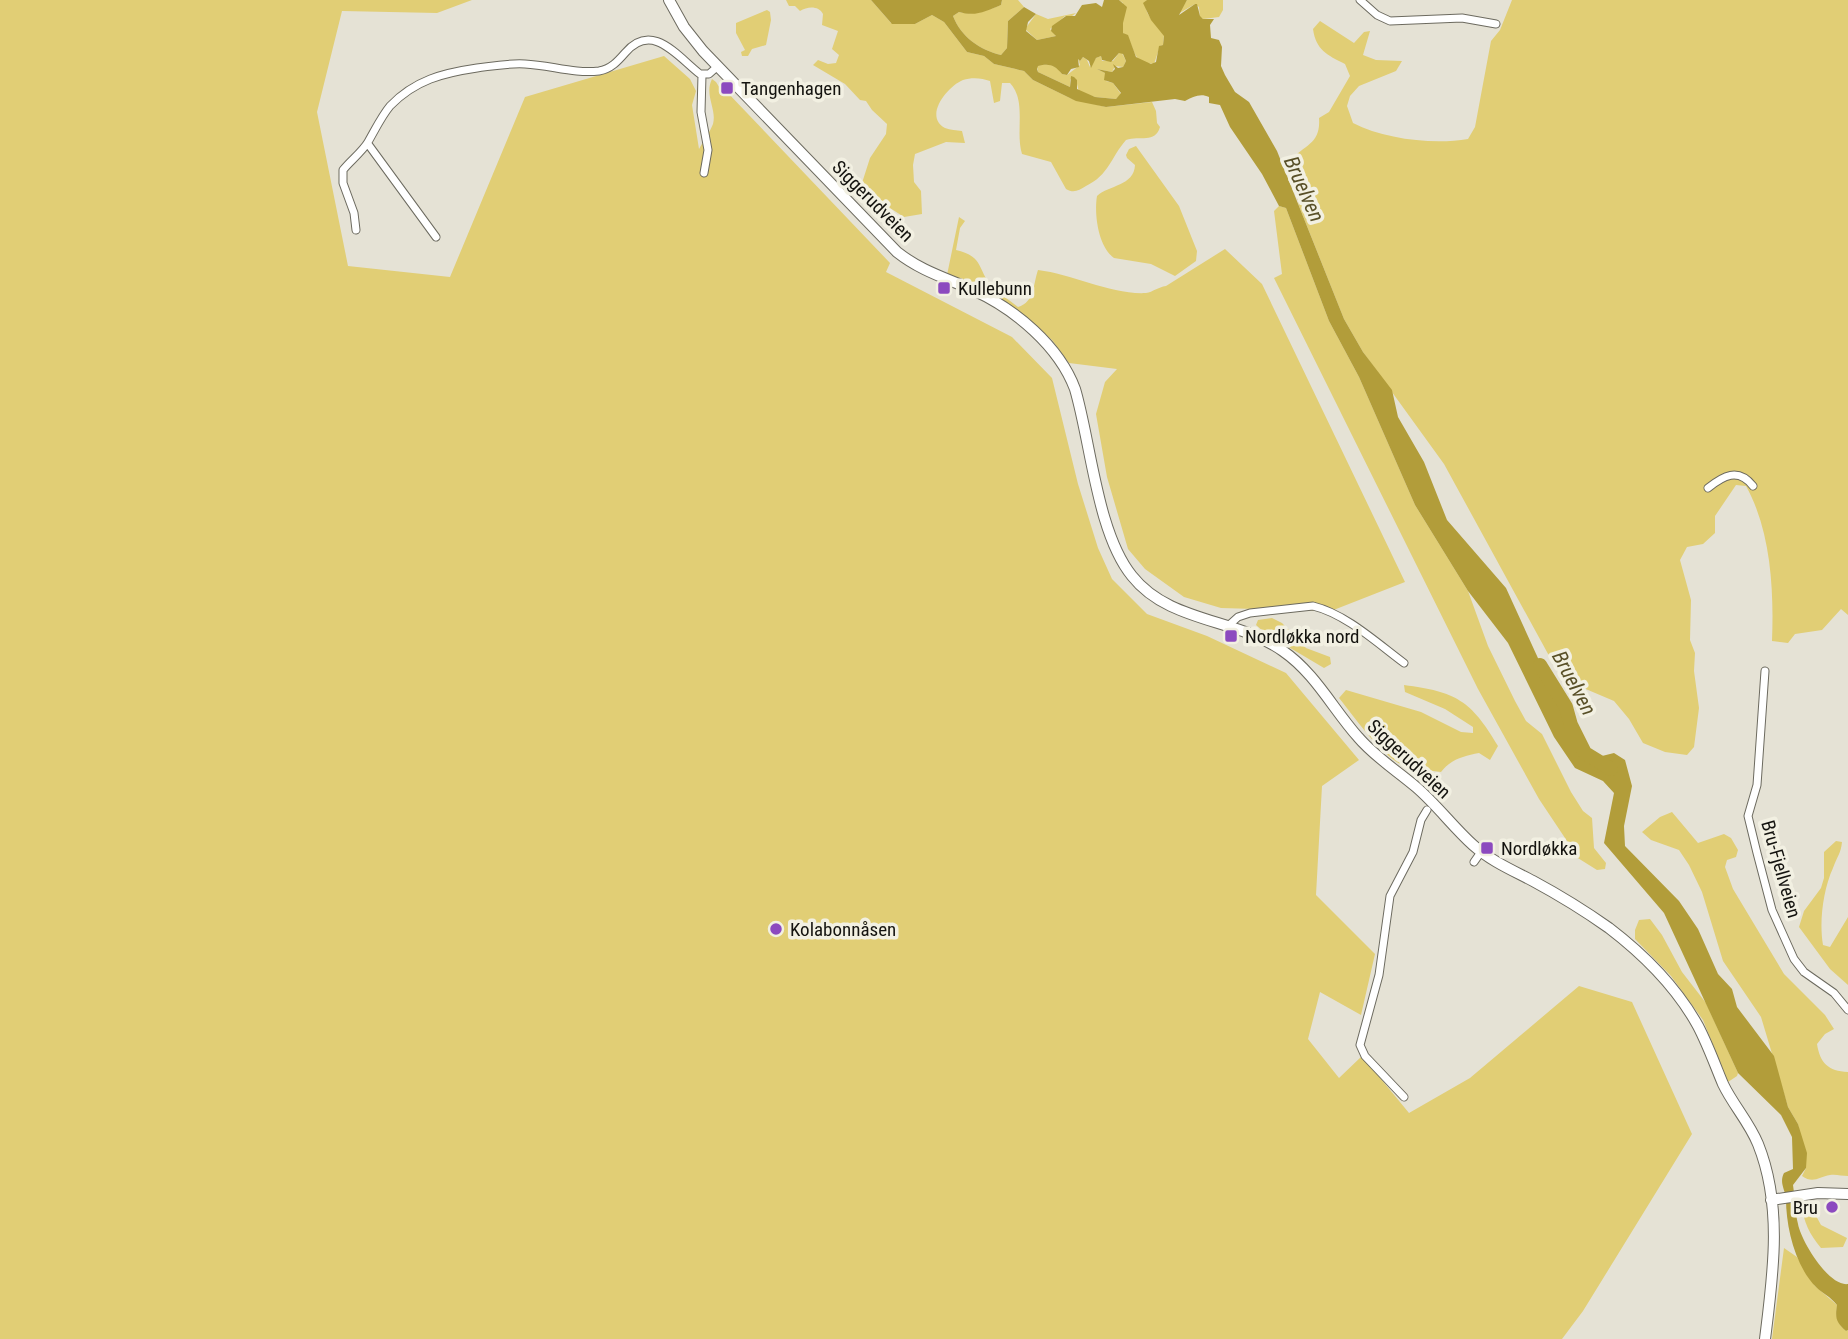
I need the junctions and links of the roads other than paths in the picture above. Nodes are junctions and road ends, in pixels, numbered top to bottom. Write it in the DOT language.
graph roads {
  1 [pos="669,0"];
  2 [pos="1360,0"];
  3 [pos="1496,24"];
  4 [pos="718,66"];
  5 [pos="702,75"];
  6 [pos="368,144"];
  7 [pos="704,173"];
  8 [pos="356,230"];
  9 [pos="436,237"];
  10 [pos="1753,486"];
  11 [pos="1708,488"];
  12 [pos="1228,626"];
  13 [pos="1404,663"];
  14 [pos="1765,671"];
  15 [pos="1427,810"];
  16 [pos="1848,1010"];
  17 [pos="1404,1097"];
  18 [pos="1848,1194"];
  19 [pos="1771,1200"];
  20 [pos="1765,1339"];
  1 -- 4 [label="main road, Siggerudveien"];
  2 -- 3 [label="street"];
  4 -- 5 [label="street"];
  4 -- 12 [label="main road, Siggerudveien"];
  5 -- 6 [label="street"];
  5 -- 7 [label="street"];
  6 -- 8 [label="street"];
  6 -- 9 [label="street"];
  10 -- 11 [label="street"];
  12 -- 13 [label="street"];
  12 -- 19 [label="main road, Siggerudveien"];
  14 -- 16 [label="street, Bru-Fjellveien"];
  15 -- 17 [label="street"];
  18 -- 19 [label="main road"];
  19 -- 20 [label="main road, Siggerudveien"];
}
